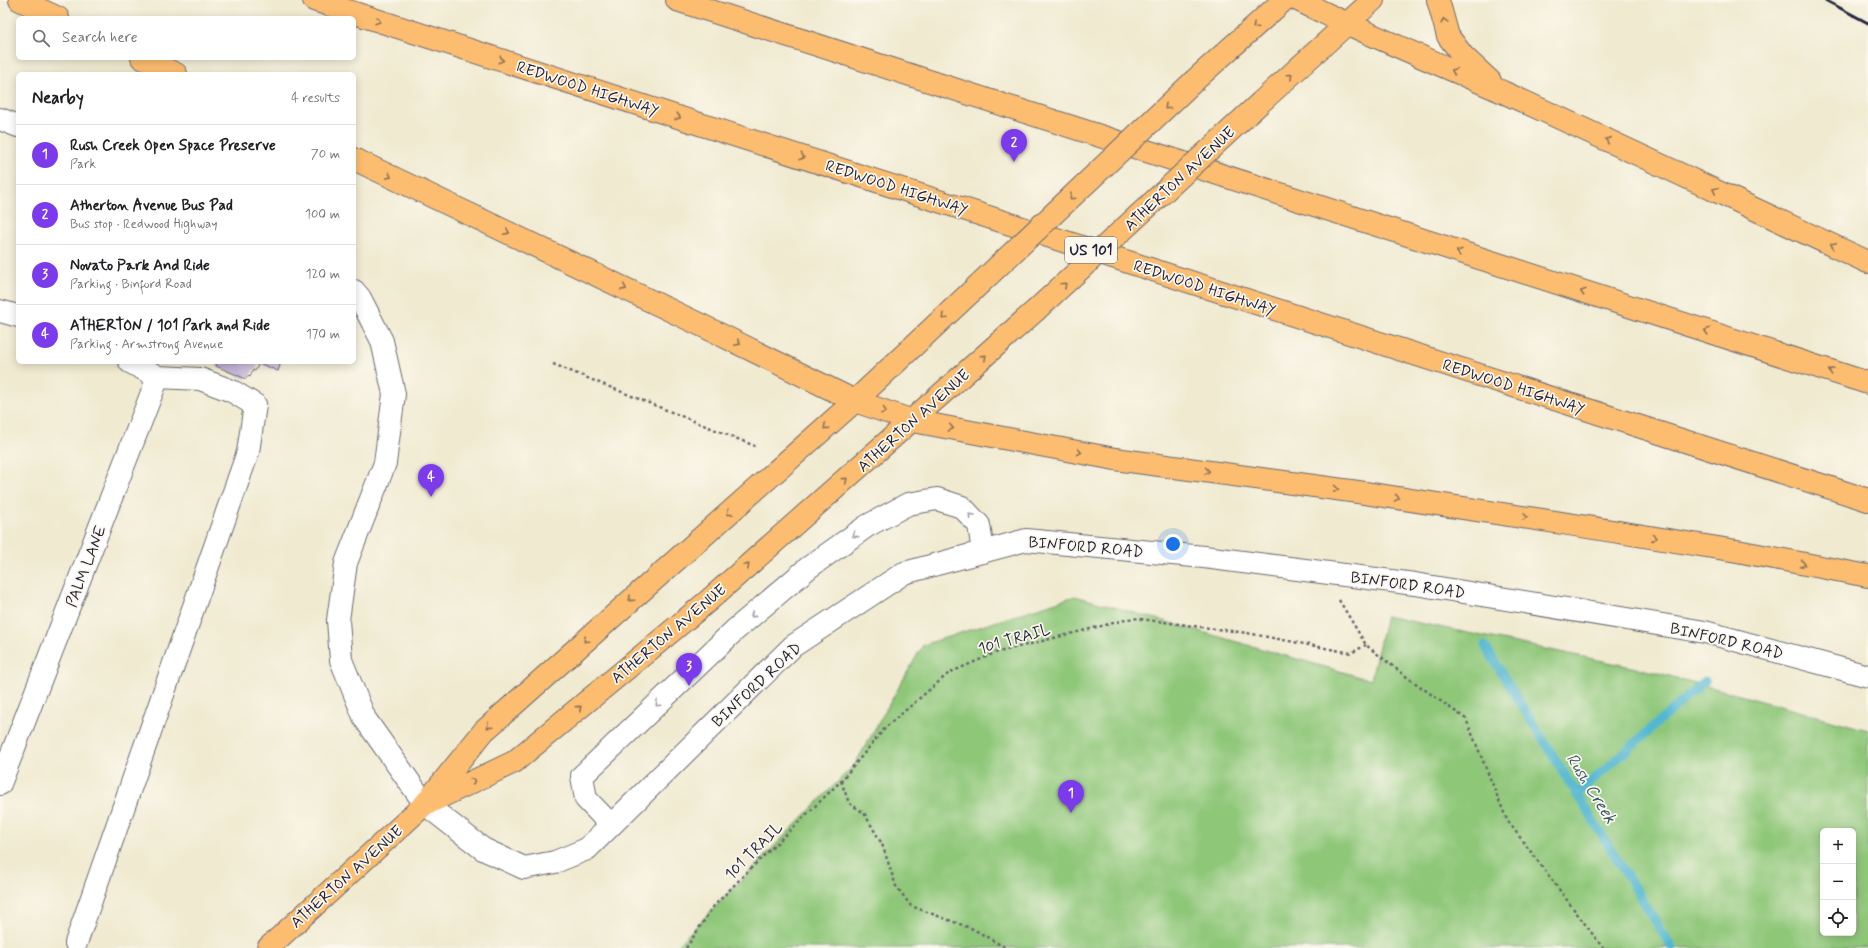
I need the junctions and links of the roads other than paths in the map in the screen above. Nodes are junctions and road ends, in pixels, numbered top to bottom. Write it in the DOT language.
graph roads {
  1 [pos="20,0"];
  2 [pos="314,0"];
  3 [pos="677,0"];
  4 [pos="1284,0"];
  5 [pos="1298,0"];
  6 [pos="1373,0"];
  7 [pos="1438,0"];
  8 [pos="54,16"];
  9 [pos="1347,25"];
  10 [pos="146,60"];
  11 [pos="172,72"];
  12 [pos="1503,92"];
  13 [pos="0,119"];
  14 [pos="16,125"];
  15 [pos="356,160"];
  16 [pos="1868,262"];
  17 [pos="356,293"];
  18 [pos="0,311"];
  19 [pos="16,315"];
  20 [pos="134,364"];
  21 [pos="158,377"];
  22 [pos="1868,383"];
  23 [pos="855,401"];
  24 [pos="913,420"];
  25 [pos="1868,500"];
  26 [pos="983,552"];
  27 [pos="1868,576"];
  28 [pos="1868,676"];
  29 [pos="0,784"];
  30 [pos="425,804"];
  31 [pos="611,825"];
  32 [pos="76,943"];
  33 [pos="268,948"];
  1 -- 8 [label="main road"];
  2 -- 25 [label="main road, REDWOOD HIGHWAY / US 101, one-way"];
  22 -- 3 [label="main road, one-way"];
  4 -- 23 [label="main road, ATHERTON AVENUE, one-way, bridge"];
  5 -- 9 [label="main road"];
  6 -- 9 [label="main road, ATHERTON AVENUE"];
  12 -- 7 [label="main road, one-way"];
  12 -- 9 [label="main road, one-way"];
  24 -- 9 [label="main road, ATHERTON AVENUE, one-way, bridge"];
  10 -- 11 [label="main road"];
  16 -- 12 [label="main road, one-way"];
  13 -- 14 [label="street"];
  15 -- 23 [label="main road, one-way"];
  17 -- 30 [label="street, BINFORD ROAD"];
  18 -- 19 [label="street"];
  20 -- 21 [label="street"];
  21 -- 29 [label="street, PALM LANE"];
  21 -- 32 [label="street"];
  23 -- 24 [label="main road, one-way"];
  23 -- 30 [label="main road, ATHERTON AVENUE, one-way"];
  24 -- 27 [label="main road, one-way"];
  30 -- 24 [label="main road, ATHERTON AVENUE, one-way"];
  26 -- 28 [label="street, BINFORD ROAD"];
  26 -- 31 [label="street, BINFORD ROAD"];
  26 -- 31 [label="street, one-way"];
  30 -- 31 [label="street, BINFORD ROAD"];
  30 -- 33 [label="main road, ATHERTON AVENUE"];
}
